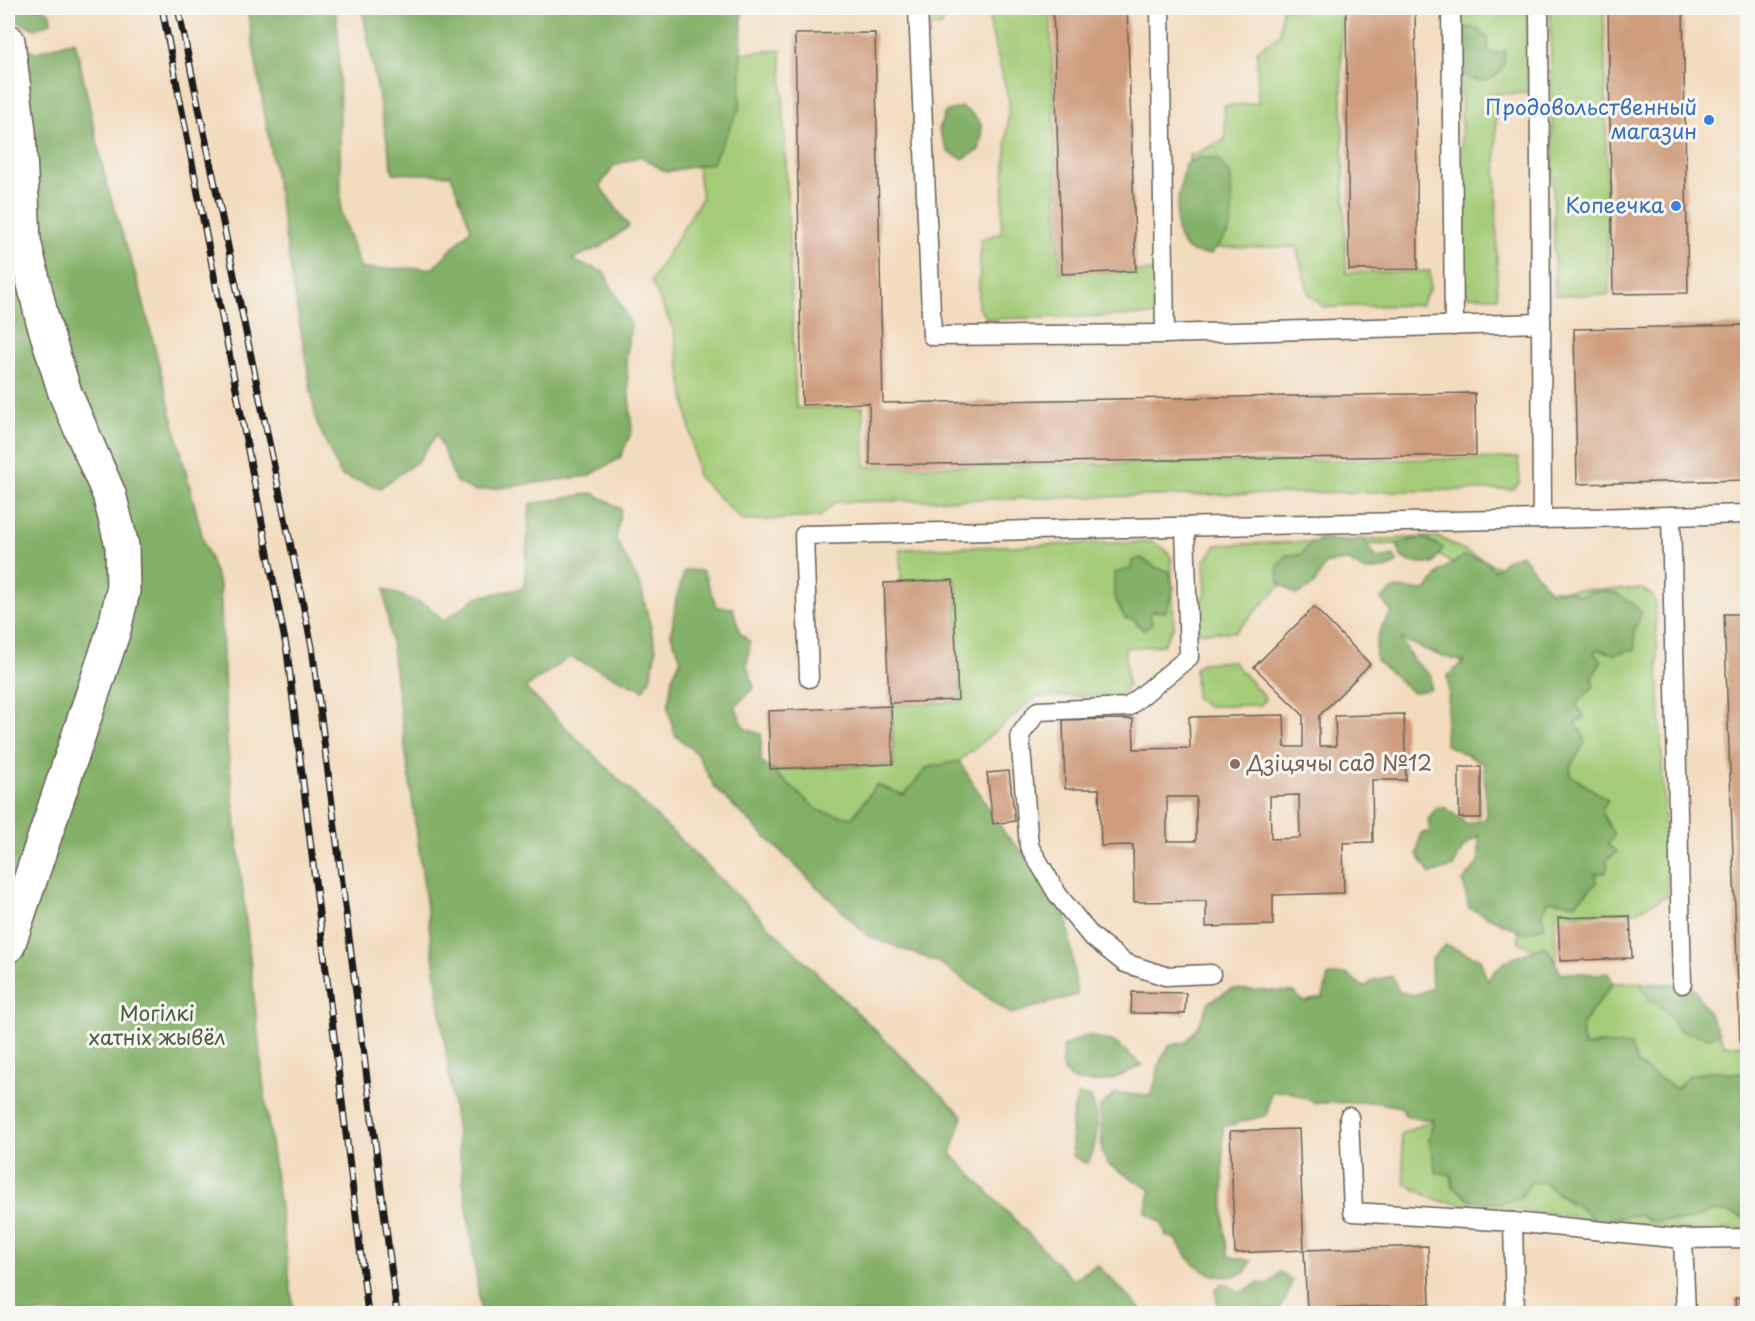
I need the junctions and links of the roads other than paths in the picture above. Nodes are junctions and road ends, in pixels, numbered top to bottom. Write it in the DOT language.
graph roads {
  1 [pos="918,8"];
  2 [pos="1160,8"];
  3 [pos="1451,8"];
  4 [pos="1539,8"];
  5 [pos="8,41"];
  6 [pos="13,132"];
  7 [pos="16,243"];
  8 [pos="1541,323"];
  9 [pos="1455,326"];
  10 [pos="1165,334"];
  11 [pos="1748,514"];
  12 [pos="1671,516"];
  13 [pos="1542,519"];
  14 [pos="1185,527"];
  15 [pos="809,678"];
  16 [pos="8,946"];
  17 [pos="1211,974"];
  18 [pos="1682,984"];
  19 [pos="1349,1117"];
  20 [pos="1513,1222"];
  21 [pos="1748,1238"];
  22 [pos="1683,1239"];
  23 [pos="1515,1314"];
  24 [pos="1686,1314"];
  1 -- 10 [label="lane"];
  2 -- 10 [label="lane"];
  3 -- 9 [label="lane"];
  4 -- 8 [label="lane"];
  5 -- 6 [label="street"];
  6 -- 7 [label="street"];
  7 -- 16 [label="street"];
  8 -- 9 [label="lane"];
  8 -- 13 [label="lane"];
  9 -- 10 [label="lane"];
  11 -- 12 [label="lane"];
  12 -- 13 [label="lane"];
  12 -- 18 [label="lane"];
  13 -- 14 [label="lane"];
  14 -- 15 [label="lane"];
  14 -- 17 [label="lane"];
  19 -- 20 [label="lane"];
  20 -- 22 [label="lane"];
  20 -- 23 [label="lane"];
  21 -- 22 [label="lane"];
  22 -- 24 [label="lane"];
}
